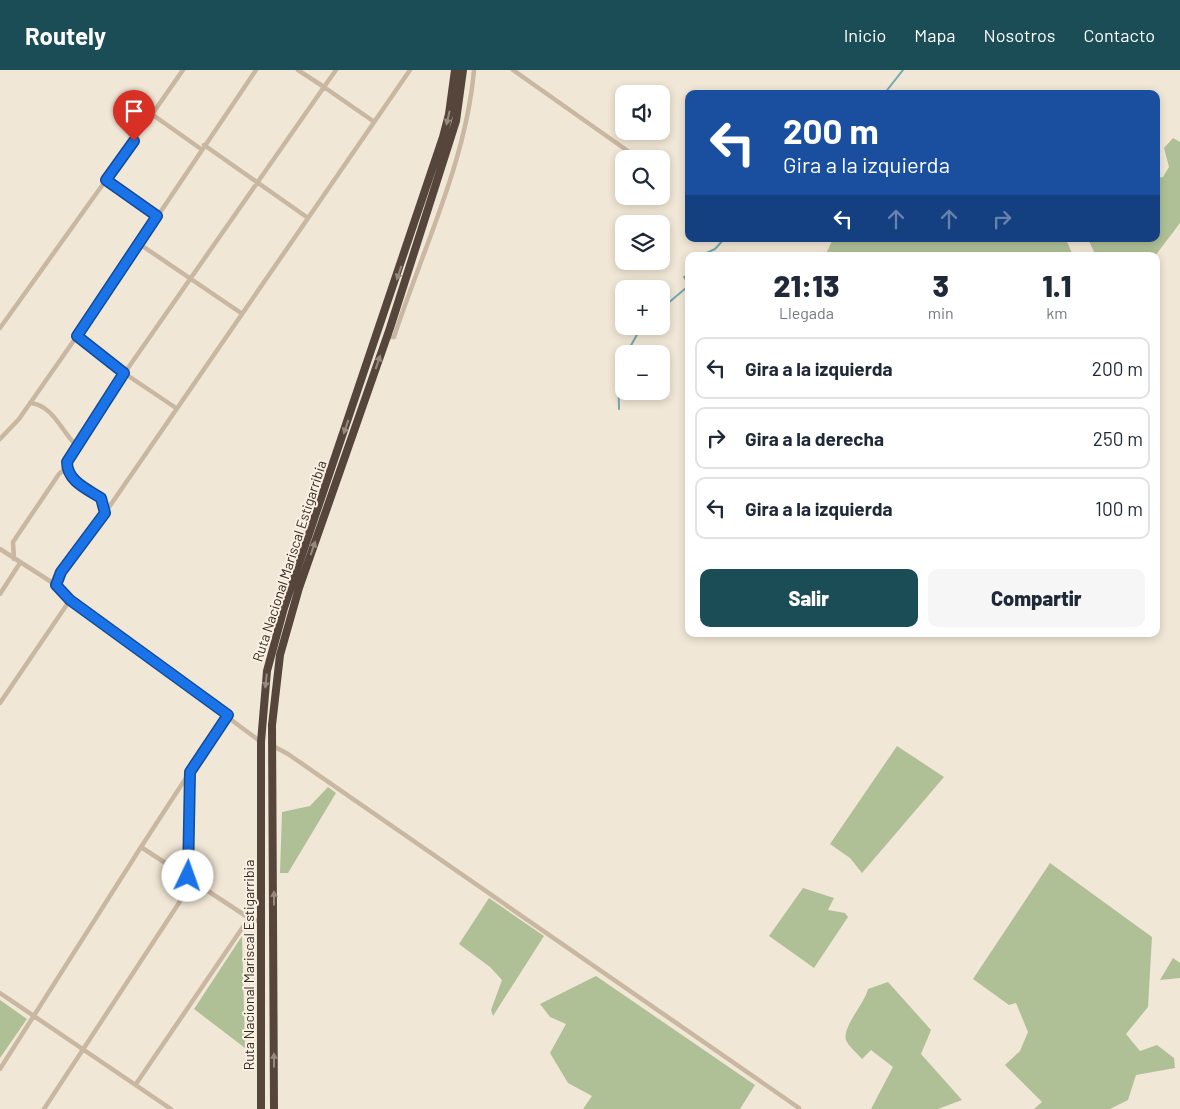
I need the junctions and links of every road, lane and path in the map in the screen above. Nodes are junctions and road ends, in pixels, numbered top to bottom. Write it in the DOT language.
graph roads {
  1 [pos="183,70"];
  2 [pos="256,70"];
  3 [pos="298,70"];
  4 [pos="336,70"];
  5 [pos="410,70"];
  6 [pos="455,70"];
  7 [pos="463,70"];
  8 [pos="474,70"];
  9 [pos="513,70"];
  10 [pos="324,86"];
  11 [pos="153,115"];
  12 [pos="373,121"];
  13 [pos="203,147"];
  14 [pos="626,150"];
  15 [pos="106,180"];
  16 [pos="257,183"];
  17 [pos="157,216"];
  18 [pos="308,218"];
  19 [pos="138,243"];
  20 [pos="191,278"];
  21 [pos="241,313"];
  22 [pos="0,328"];
  23 [pos="77,336"];
  24 [pos="387,337"];
  25 [pos="124,373"];
  26 [pos="30,403"];
  27 [pos="176,408"];
  28 [pos="0,439"];
  29 [pos="74,448"];
  30 [pos="67,467"];
  31 [pos="105,513"];
  32 [pos="0,549"];
  33 [pos="14,559"];
  34 [pos="20,563"];
  35 [pos="56,585"];
  36 [pos="0,594"];
  37 [pos="70,600"];
  38 [pos="0,704"];
  39 [pos="228,715"];
  40 [pos="261,742"];
  41 [pos="273,746"];
  42 [pos="190,772"];
  43 [pos="141,847"];
  44 [pos="188,876"];
  45 [pos="194,880"];
  46 [pos="249,918"];
  47 [pos="259,921"];
  48 [pos="0,993"];
  49 [pos="35,1017"];
  50 [pos="84,1049"];
  51 [pos="0,1069"];
  52 [pos="136,1084"];
  53 [pos="799,1108"];
  54 [pos="44,1109"];
  55 [pos="171,1109"];
  56 [pos="261,1109"];
  57 [pos="274,1109"];
  1 -- 11 [label="street"];
  2 -- 13 [label="street"];
  3 -- 10 [label="street"];
  4 -- 10 [label="street"];
  5 -- 12 [label="street"];
  6 -- 40 [label="highway, Ruta Nacional Mariscal Estigarribia, one-way"];
  7 -- 24 [label="highway, Ruta Nacional Mariscal Estigarribia"];
  8 -- 24 [label="street"];
  9 -- 14 [label="street"];
  10 -- 12 [label="street"];
  10 -- 16 [label="street"];
  11 -- 13 [label="street"];
  11 -- 15 [label="street"];
  12 -- 18 [label="street"];
  13 -- 16 [label="street"];
  13 -- 17 [label="street"];
  15 -- 17 [label="street"];
  15 -- 22 [label="street"];
  16 -- 18 [label="street"];
  16 -- 20 [label="street"];
  17 -- 19 [label="street"];
  18 -- 21 [label="street"];
  19 -- 20 [label="street"];
  19 -- 23 [label="street"];
  20 -- 21 [label="street"];
  20 -- 25 [label="street"];
  21 -- 27 [label="street"];
  23 -- 25 [label="street"];
  23 -- 26 [label="street"];
  41 -- 24 [label="highway, Ruta Nacional Mariscal Estigarribia, one-way"];
  25 -- 27 [label="street"];
  25 -- 29 [label="street"];
  26 -- 28 [label="street"];
  26 -- 29 [label="street"];
  27 -- 31 [label="street"];
  29 -- 30 [label="street"];
  30 -- 31 [label="street"];
  30 -- 33 [label="street"];
  31 -- 35 [label="street"];
  32 -- 33 [label="street"];
  33 -- 34 [label="street"];
  34 -- 35 [label="street"];
  34 -- 36 [label="street"];
  35 -- 37 [label="street"];
  37 -- 38 [label="street"];
  37 -- 39 [label="street"];
  39 -- 40 [label="street"];
  39 -- 42 [label="street"];
  40 -- 47 [label="highway, Ruta Nacional Mariscal Estigarribia"];
  41 -- 53 [label="street"];
  57 -- 41 [label="highway, Ruta Nacional Mariscal Estigarribia, one-way"];
  42 -- 43 [label="street"];
  42 -- 44 [label="street"];
  43 -- 44 [label="street"];
  43 -- 49 [label="street"];
  44 -- 45 [label="street"];
  45 -- 46 [label="street"];
  45 -- 50 [label="street"];
  46 -- 47 [label="street"];
  46 -- 52 [label="street"];
  47 -- 56 [label="highway, Ruta Nacional Mariscal Estigarribia"];
  48 -- 49 [label="street"];
  49 -- 50 [label="street"];
  49 -- 51 [label="street"];
  50 -- 52 [label="street"];
  50 -- 54 [label="street"];
  52 -- 55 [label="street"];
}
